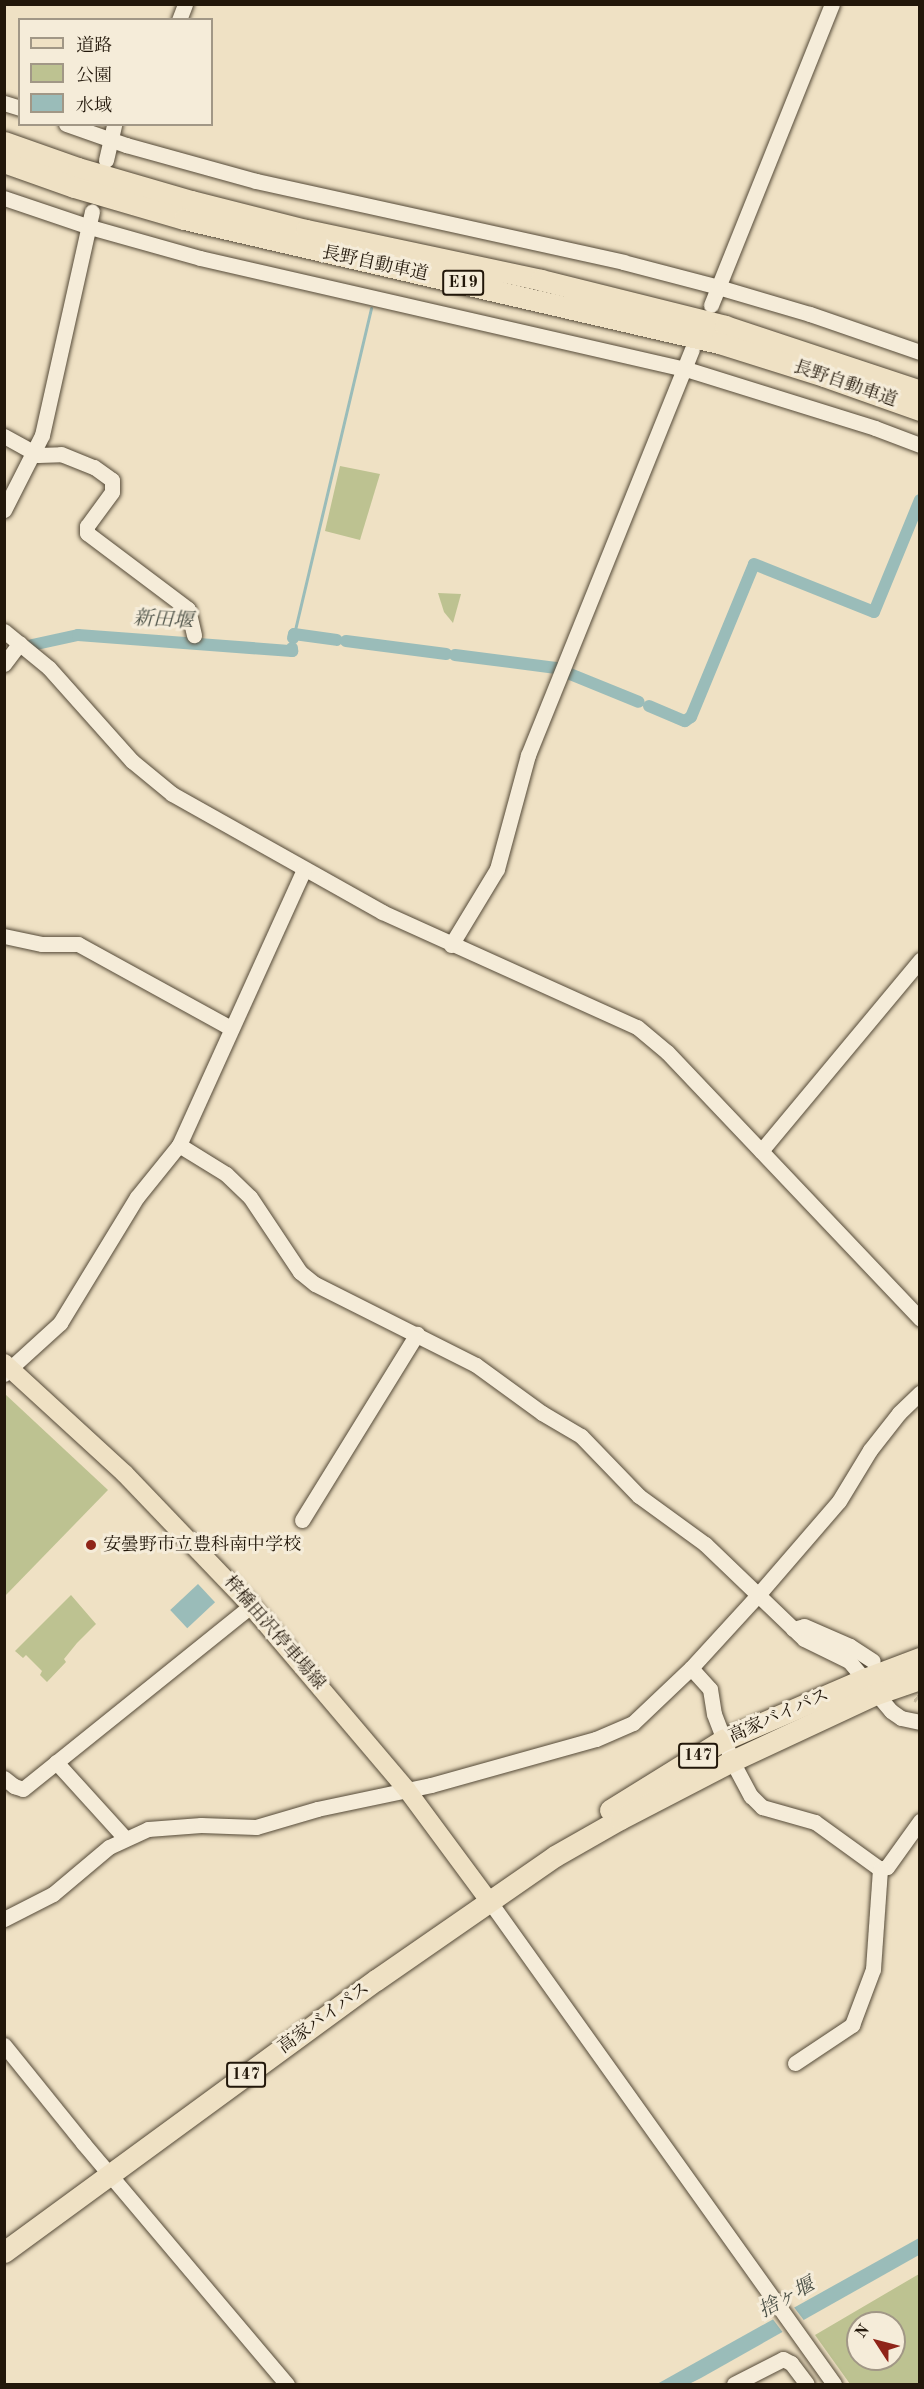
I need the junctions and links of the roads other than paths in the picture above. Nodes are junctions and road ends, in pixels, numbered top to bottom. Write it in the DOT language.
graph roads {
  1 [pos="185,4"];
  2 [pos="832,4"];
  3 [pos="179,18"];
  4 [pos="72,126"];
  5 [pos="114,126"];
  6 [pos="111,140"];
  7 [pos="4,142"];
  8 [pos="106,159"];
  9 [pos="4,162"];
  10 [pos="4,198"];
  11 [pos="91,219"];
  12 [pos="718,287"];
  13 [pos="711,305"];
  14 [pos="692,350"];
  15 [pos="920,352"];
  16 [pos="686,369"];
  17 [pos="920,391"];
  18 [pos="920,410"];
  19 [pos="4,436"];
  20 [pos="920,446"];
  21 [pos="33,452"];
  22 [pos="4,510"];
  23 [pos="4,631"];
  24 [pos="194,635"];
  25 [pos="20,643"];
  26 [pos="4,664"];
  27 [pos="304,870"];
  28 [pos="4,936"];
  29 [pos="452,945"];
  30 [pos="918,966"];
  31 [pos="231,1028"];
  32 [pos="179,1145"];
  33 [pos="761,1150"];
  34 [pos="920,1319"];
  35 [pos="417,1334"];
  36 [pos="7,1368"];
  37 [pos="920,1393"];
  38 [pos="302,1520"];
  39 [pos="757,1596"];
  40 [pos="251,1606"];
  41 [pos="920,1658"];
  42 [pos="691,1668"];
  43 [pos="871,1678"];
  44 [pos="920,1679"];
  45 [pos="920,1722"];
  46 [pos="723,1740"];
  47 [pos="732,1761"];
  48 [pos="56,1762"];
  49 [pos="4,1778"];
  50 [pos="407,1790"];
  51 [pos="920,1821"];
  52 [pos="125,1838"];
  53 [pos="880,1869"];
  54 [pos="495,1898"];
  55 [pos="4,1918"];
  56 [pos="4,2045"];
  57 [pos="795,2063"];
  58 [pos="111,2176"];
  59 [pos="4,2252"];
  60 [pos="287,2385"];
  61 [pos="734,2385"];
  62 [pos="807,2385"];
  63 [pos="834,2385"];
  1 -- 3 [label="street"];
  2 -- 12 [label="street"];
  4 -- 6 [label="street"];
  5 -- 6 [label="street"];
  6 -- 8 [label="street"];
  6 -- 12 [label="street"];
  7 -- 17 [label="highway, 長野自動車道 / E19"];
  9 -- 18 [label="highway, 長野自動車道 / E19"];
  10 -- 11 [label="street"];
  11 -- 16 [label="street"];
  11 -- 21 [label="street"];
  12 -- 13 [label="street"];
  12 -- 15 [label="street"];
  14 -- 16 [label="street"];
  16 -- 20 [label="street"];
  16 -- 29 [label="street"];
  19 -- 21 [label="street"];
  21 -- 22 [label="street"];
  21 -- 24 [label="street"];
  23 -- 25 [label="street"];
  25 -- 26 [label="street"];
  25 -- 27 [label="street"];
  27 -- 29 [label="street"];
  27 -- 31 [label="street"];
  28 -- 31 [label="street"];
  29 -- 33 [label="street"];
  30 -- 33 [label="street"];
  31 -- 32 [label="street"];
  32 -- 35 [label="street"];
  32 -- 36 [label="street"];
  33 -- 34 [label="street"];
  35 -- 38 [label="street"];
  35 -- 39 [label="street"];
  36 -- 40 [label="main road, 梓橋田沢停車場線"];
  37 -- 39 [label="street"];
  39 -- 42 [label="street"];
  39 -- 43 [label="street"];
  40 -- 48 [label="street"];
  40 -- 50 [label="main road, 梓橋田沢停車場線"];
  41 -- 43 [label="highway, 高家バイパス / 147"];
  42 -- 46 [label="street"];
  42 -- 50 [label="street"];
  43 -- 44 [label="highway, 高家バイパス / 147"];
  43 -- 45 [label="street"];
  43 -- 46 [label="highway, 高家バイパス / 147"];
  43 -- 47 [label="highway, 高家バイパス / 147"];
  46 -- 47 [label="street"];
  46 -- 54 [label="highway, 高家バイパス / 147"];
  47 -- 53 [label="street"];
  47 -- 54 [label="highway, 高家バイパス / 147"];
  48 -- 49 [label="street"];
  48 -- 52 [label="street"];
  50 -- 52 [label="street"];
  50 -- 54 [label="main road, 梓橋田沢停車場線"];
  51 -- 53 [label="street"];
  52 -- 55 [label="street"];
  53 -- 57 [label="street"];
  54 -- 58 [label="highway, 高家バイパス / 147"];
  54 -- 63 [label="street"];
  56 -- 58 [label="street"];
  58 -- 59 [label="highway, 高家バイパス / 147"];
  58 -- 60 [label="street"];
  61 -- 62 [label="street"];
}
